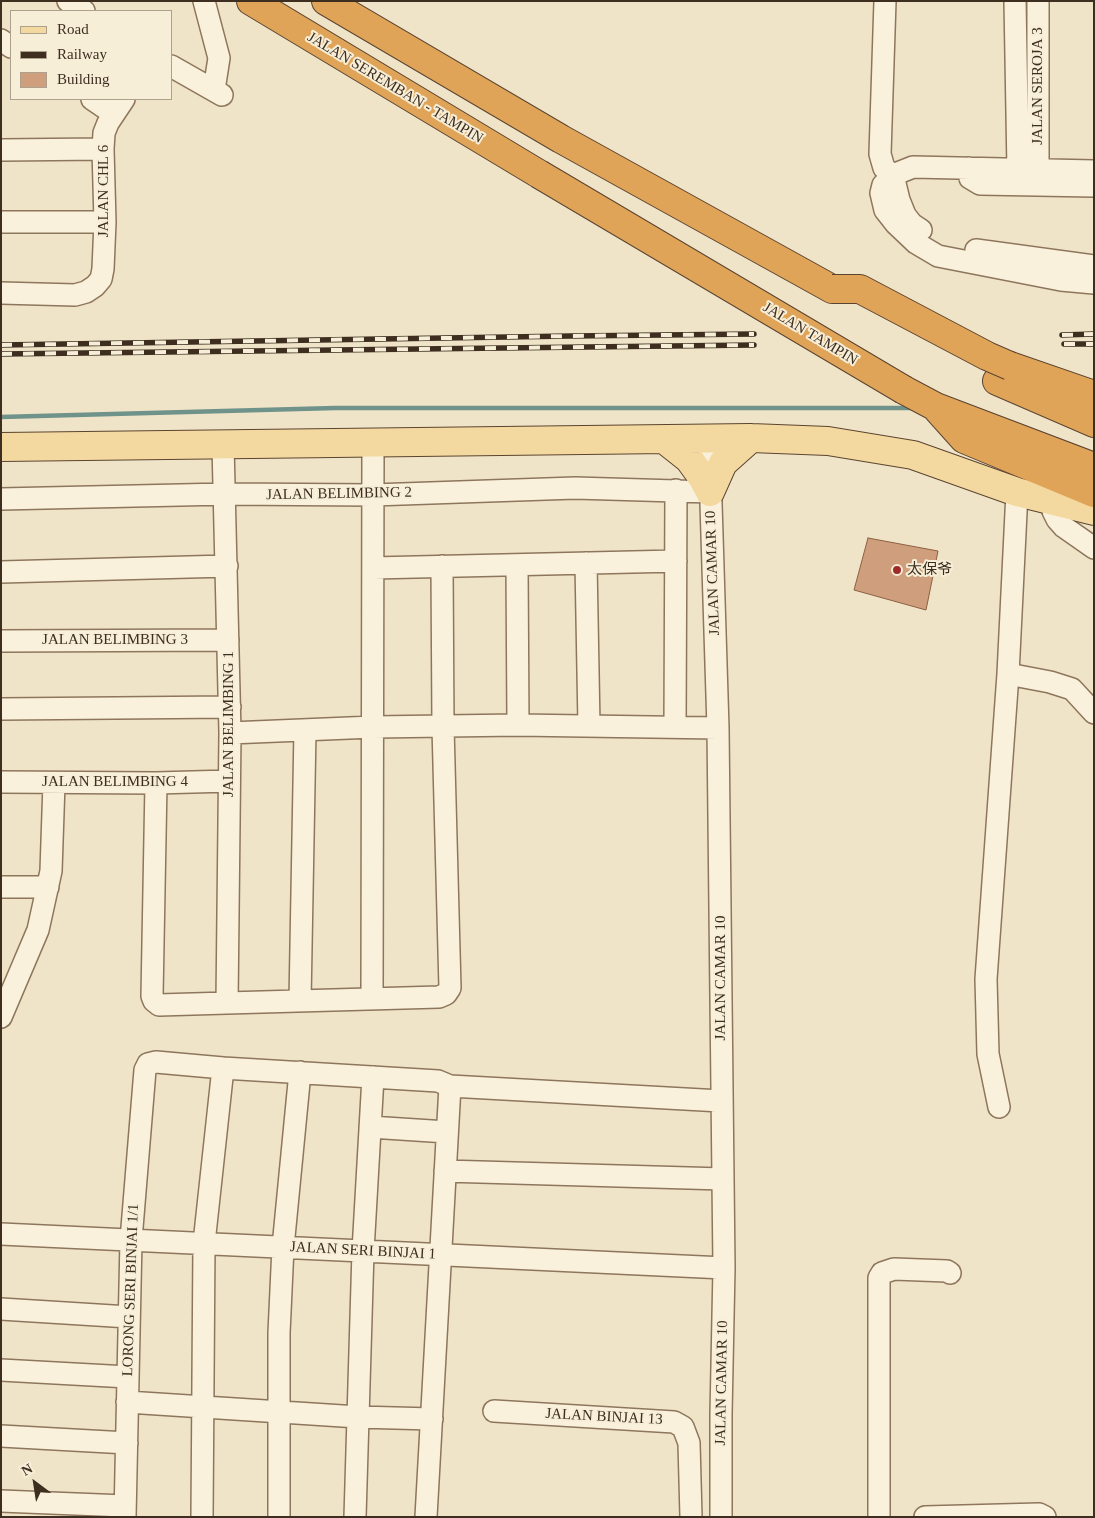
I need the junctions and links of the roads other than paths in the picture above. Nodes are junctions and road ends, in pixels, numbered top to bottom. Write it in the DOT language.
graph roads {
  1 [pos="68,1"];
  2 [pos="204,1"];
  3 [pos="251,1"];
  4 [pos="326,1"];
  5 [pos="885,1"];
  6 [pos="1000,1"];
  7 [pos="1015,1"];
  8 [pos="1036,1"];
  9 [pos="82,10"];
  10 [pos="172,67"];
  11 [pos="96,100"];
  12 [pos="119,106"];
  13 [pos="103,149"];
  14 [pos="1,150"];
  15 [pos="969,168"];
  16 [pos="1028,170"];
  17 [pos="1094,171"];
  18 [pos="539,174"];
  19 [pos="893,175"];
  20 [pos="1094,186"];
  21 [pos="1,222"];
  22 [pos="105,222"];
  23 [pos="1094,266"];
  24 [pos="1094,283"];
  25 [pos="1,293"];
  26 [pos="1003,374"];
  27 [pos="1094,395"];
  28 [pos="936,407"];
  29 [pos="1093,423"];
  30 [pos="751,438"];
  31 [pos="709,439"];
  32 [pos="665,440"];
  33 [pos="373,444"];
  34 [pos="224,445"];
  35 [pos="1,447"];
  36 [pos="1094,467"];
  37 [pos="676,490"];
  38 [pos="710,492"];
  39 [pos="1017,492"];
  40 [pos="1094,493"];
  41 [pos="225,494"];
  42 [pos="373,494"];
  43 [pos="1,499"];
  44 [pos="1054,502"];
  45 [pos="1094,511"];
  46 [pos="1094,548"];
  47 [pos="676,561"];
  48 [pos="586,563"];
  49 [pos="517,564"];
  50 [pos="226,566"];
  51 [pos="442,566"];
  52 [pos="373,568"];
  53 [pos="1,572"];
  54 [pos="228,640"];
  55 [pos="1,641"];
  56 [pos="1008,674"];
  57 [pos="230,707"];
  58 [pos="1,709"];
  59 [pos="1094,713"];
  60 [pos="518,725"];
  61 [pos="589,726"];
  62 [pos="373,727"];
  63 [pos="443,727"];
  64 [pos="675,727"];
  65 [pos="718,728"];
  66 [pos="305,730"];
  67 [pos="230,732"];
  68 [pos="230,781"];
  69 [pos="1,782"];
  70 [pos="54,783"];
  71 [pos="156,783"];
  72 [pos="1,887"];
  73 [pos="48,887"];
  74 [pos="372,999"];
  75 [pos="300,1001"];
  76 [pos="227,1003"];
  77 [pos="1,1017"];
  78 [pos="223,1068"];
  79 [pos="300,1072"];
  80 [pos="373,1077"];
  81 [pos="450,1086"];
  82 [pos="721,1101"];
  83 [pos="999,1107"];
  84 [pos="370,1127"];
  85 [pos="447,1132"];
  86 [pos="445,1171"];
  87 [pos="723,1179"];
  88 [pos="1,1234"];
  89 [pos="130,1240"];
  90 [pos="204,1243"];
  91 [pos="283,1247"];
  92 [pos="363,1251"];
  93 [pos="441,1254"];
  94 [pos="724,1268"];
  95 [pos="950,1273"];
  96 [pos="1,1309"];
  97 [pos="129,1317"];
  98 [pos="1,1370"];
  99 [pos="128,1378"];
  100 [pos="127,1402"];
  101 [pos="202,1408"];
  102 [pos="494,1411"];
  103 [pos="278,1412"];
  104 [pos="358,1417"];
  105 [pos="432,1419"];
  106 [pos="1,1436"];
  107 [pos="127,1443"];
  108 [pos="1,1501"];
  109 [pos="125,1511"];
  110 [pos="202,1517"];
  111 [pos="279,1517"];
  112 [pos="355,1517"];
  113 [pos="426,1517"];
  114 [pos="691,1517"];
  115 [pos="721,1517"];
  116 [pos="879,1517"];
  117 [pos="925,1517"];
  118 [pos="1045,1517"];
  1 -- 9 [label="street"];
  2 -- 10 [label="street"];
  3 -- 18 [label="highway, JALAN SEREMBAN - TAMPIN"];
  4 -- 26 [label="highway, bridge"];
  5 -- 19 [label="street"];
  6 -- 7 [label="street"];
  7 -- 8 [label="street"];
  7 -- 16 [label="street"];
  8 -- 16 [label="street, JALAN SEROJA 3"];
  11 -- 12 [label="street"];
  12 -- 13 [label="street, JALAN CHL 6"];
  13 -- 14 [label="street"];
  13 -- 22 [label="street, JALAN CHL 6"];
  15 -- 16 [label="street"];
  15 -- 19 [label="street"];
  15 -- 20 [label="street"];
  16 -- 17 [label="street"];
  18 -- 28 [label="highway, JALAN TAMPIN, bridge"];
  19 -- 23 [label="street"];
  19 -- 24 [label="street"];
  21 -- 22 [label="street"];
  22 -- 25 [label="street, JALAN CHL 6"];
  26 -- 27 [label="highway"];
  26 -- 29 [label="highway"];
  28 -- 36 [label="highway, JALAN TAMPIN"];
  28 -- 40 [label="highway"];
  30 -- 31 [label="main road"];
  30 -- 38 [label="main road"];
  30 -- 39 [label="main road"];
  31 -- 32 [label="main road"];
  31 -- 38 [label="street, JALAN CAMAR 10"];
  32 -- 33 [label="main road"];
  32 -- 38 [label="main road"];
  33 -- 34 [label="main road"];
  33 -- 42 [label="street"];
  34 -- 35 [label="main road"];
  34 -- 41 [label="street, JALAN BELIMBING 1"];
  37 -- 38 [label="street, JALAN BELIMBING 2"];
  37 -- 42 [label="street, JALAN BELIMBING 2"];
  37 -- 47 [label="street"];
  38 -- 65 [label="street, JALAN CAMAR 10"];
  39 -- 44 [label="main road"];
  39 -- 56 [label="street"];
  41 -- 42 [label="street, JALAN BELIMBING 2"];
  41 -- 43 [label="street, JALAN BELIMBING 2"];
  41 -- 50 [label="street, JALAN BELIMBING 1"];
  42 -- 52 [label="street"];
  44 -- 45 [label="main road"];
  44 -- 46 [label="street"];
  47 -- 48 [label="street"];
  47 -- 64 [label="street"];
  48 -- 49 [label="street"];
  48 -- 61 [label="street"];
  49 -- 51 [label="street"];
  49 -- 60 [label="street"];
  50 -- 53 [label="street"];
  50 -- 54 [label="street, JALAN BELIMBING 1"];
  51 -- 52 [label="street"];
  51 -- 63 [label="street"];
  52 -- 62 [label="street"];
  54 -- 55 [label="street, JALAN BELIMBING 3"];
  54 -- 57 [label="street, JALAN BELIMBING 1"];
  56 -- 59 [label="street"];
  56 -- 83 [label="street"];
  57 -- 58 [label="street"];
  57 -- 67 [label="street, JALAN BELIMBING 1"];
  60 -- 61 [label="street"];
  60 -- 63 [label="street"];
  61 -- 64 [label="street"];
  62 -- 63 [label="street"];
  62 -- 66 [label="street"];
  62 -- 74 [label="street"];
  63 -- 74 [label="street"];
  64 -- 65 [label="street"];
  65 -- 82 [label="street, JALAN CAMAR 10"];
  66 -- 67 [label="street"];
  66 -- 75 [label="street"];
  67 -- 68 [label="street, JALAN BELIMBING 1"];
  68 -- 71 [label="street, JALAN BELIMBING 4"];
  68 -- 76 [label="street, JALAN BELIMBING 1"];
  69 -- 70 [label="street, JALAN BELIMBING 4"];
  70 -- 71 [label="street, JALAN BELIMBING 4"];
  70 -- 73 [label="street"];
  71 -- 76 [label="street"];
  72 -- 73 [label="street"];
  73 -- 77 [label="street"];
  74 -- 75 [label="street"];
  75 -- 76 [label="street"];
  78 -- 79 [label="street"];
  78 -- 89 [label="street, LORONG SERI BINJAI 1/1"];
  78 -- 90 [label="street"];
  79 -- 80 [label="street"];
  79 -- 91 [label="street"];
  80 -- 81 [label="street"];
  80 -- 84 [label="street"];
  81 -- 82 [label="street"];
  81 -- 85 [label="street"];
  82 -- 87 [label="street, JALAN CAMAR 10"];
  84 -- 85 [label="street"];
  84 -- 92 [label="street"];
  85 -- 86 [label="street"];
  86 -- 87 [label="street"];
  86 -- 93 [label="street"];
  87 -- 94 [label="street, JALAN CAMAR 10"];
  88 -- 89 [label="street, JALAN SERI BINJAI 1"];
  89 -- 90 [label="street, JALAN SERI BINJAI 1"];
  89 -- 97 [label="street, LORONG SERI BINJAI 1/1"];
  90 -- 91 [label="street, JALAN SERI BINJAI 1"];
  90 -- 101 [label="street"];
  91 -- 92 [label="street, JALAN SERI BINJAI 1"];
  91 -- 103 [label="street"];
  92 -- 93 [label="street, JALAN SERI BINJAI 1"];
  92 -- 104 [label="street"];
  93 -- 94 [label="street, JALAN SERI BINJAI 1"];
  93 -- 105 [label="street"];
  94 -- 115 [label="street, JALAN CAMAR 10"];
  95 -- 116 [label="street"];
  96 -- 97 [label="street"];
  97 -- 99 [label="street, LORONG SERI BINJAI 1/1"];
  98 -- 99 [label="street"];
  99 -- 100 [label="street, LORONG SERI BINJAI 1/1"];
  100 -- 101 [label="street"];
  100 -- 107 [label="street, LORONG SERI BINJAI 1/1"];
  101 -- 103 [label="street"];
  101 -- 110 [label="street"];
  102 -- 114 [label="street, JALAN BINJAI 13"];
  103 -- 104 [label="street"];
  103 -- 111 [label="street"];
  104 -- 105 [label="street"];
  104 -- 112 [label="street"];
  105 -- 113 [label="street"];
  106 -- 107 [label="street"];
  107 -- 109 [label="street, LORONG SERI BINJAI 1/1"];
  108 -- 109 [label="street"];
  117 -- 118 [label="street"];
}
